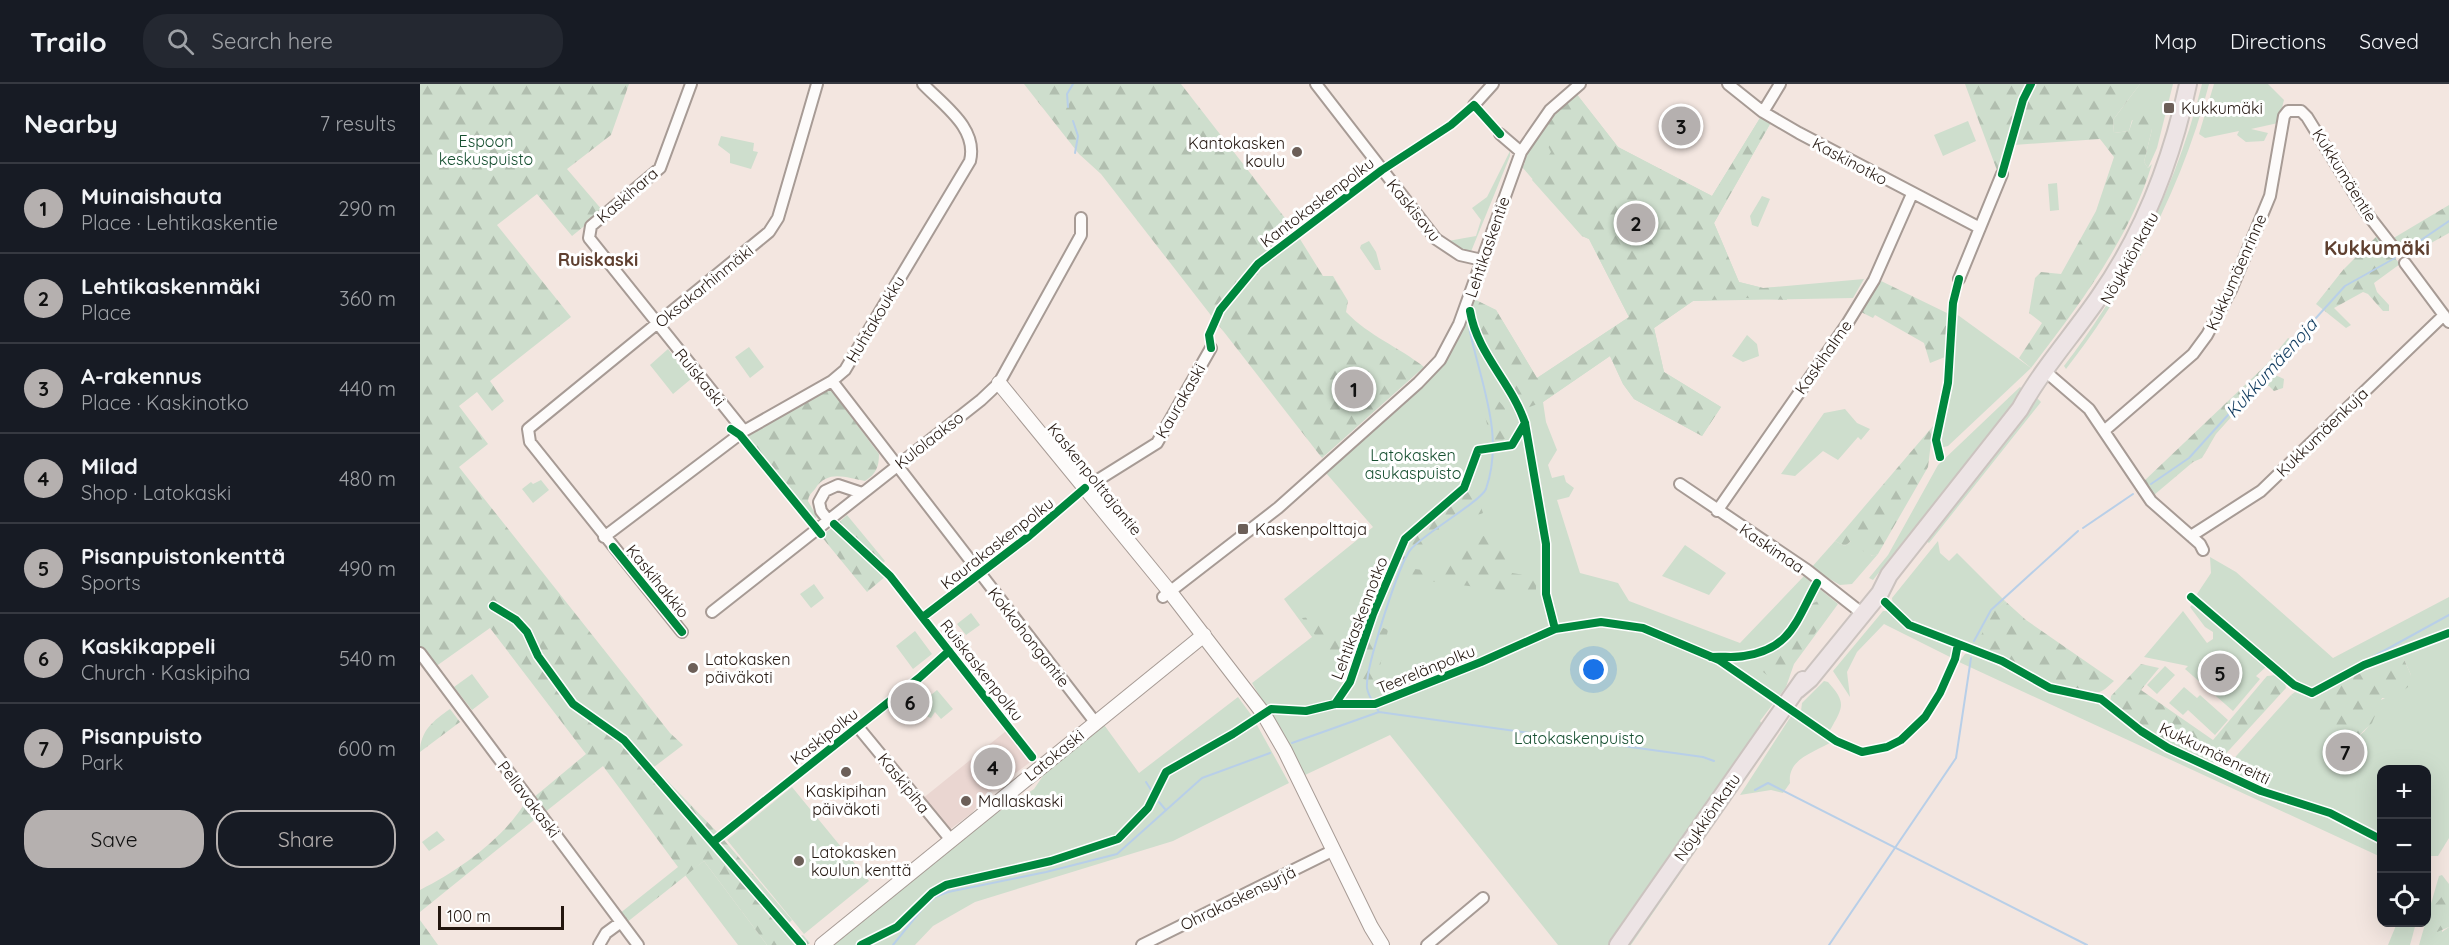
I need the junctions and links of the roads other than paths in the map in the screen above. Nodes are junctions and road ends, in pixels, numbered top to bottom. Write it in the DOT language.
graph roads {
  1 [pos="691,84"];
  2 [pos="817,84"];
  3 [pos="923,84"];
  4 [pos="1316,84"];
  5 [pos="1493,84"];
  6 [pos="1580,84"];
  7 [pos="1728,84"];
  8 [pos="1780,84"];
  9 [pos="2188,84"];
  10 [pos="2197,84"];
  11 [pos="1474,105"];
  12 [pos="2292,110"];
  13 [pos="1763,112"];
  14 [pos="1500,134"];
  15 [pos="1521,152"];
  16 [pos="2002,174"];
  17 [pos="1912,194"];
  18 [pos="1081,218"];
  19 [pos="1980,228"];
  20 [pos="589,238"];
  21 [pos="2393,247"];
  22 [pos="1482,260"];
  23 [pos="2405,262"];
  24 [pos="1959,279"];
  25 [pos="2447,318"];
  26 [pos="657,324"];
  27 [pos="1210,348"];
  28 [pos="2049,374"];
  29 [pos="832,381"];
  30 [pos="999,383"];
  31 [pos="744,431"];
  32 [pos="2104,431"];
  33 [pos="530,442"];
  34 [pos="896,465"];
  35 [pos="1680,484"];
  36 [pos="1085,488"];
  37 [pos="862,493"];
  38 [pos="1717,511"];
  39 [pos="828,520"];
  40 [pos="2191,536"];
  41 [pos="604,537"];
  42 [pos="2203,550"];
  43 [pos="1166,594"];
  44 [pos="1859,611"];
  45 [pos="712,612"];
  46 [pos="682,632"];
  47 [pos="1204,635"];
  48 [pos="420,653"];
  49 [pos="1095,722"];
  50 [pos="858,727"];
  51 [pos="951,840"];
  52 [pos="1334,850"];
  53 [pos="1483,898"];
  54 [pos="621,922"];
  55 [pos="599,945"];
  56 [pos="638,945"];
  57 [pos="822,945"];
  58 [pos="1142,945"];
  59 [pos="1382,945"];
  60 [pos="1427,945"];
  61 [pos="1618,945"];
  1 -- 20 [label="street, Kaskihara"];
  2 -- 26 [label="street, Oksakarhinmäki"];
  3 -- 29 [label="street, Huhtakoukku"];
  4 -- 22 [label="street, Kaskisavu"];
  5 -- 11 [label="street"];
  6 -- 15 [label="street, Lehtikaskentie"];
  7 -- 13 [label="street, Kaskinotko"];
  8 -- 13 [label="street"];
  9 -- 28 [label="main road, Nöykkiönkatu"];
  10 -- 28 [label="main road, Nöykkiönkatu"];
  12 -- 21 [label="street, Kukkumäentie"];
  12 -- 32 [label="street, Kukkumäenrinne"];
  13 -- 17 [label="street, Kaskinotko"];
  14 -- 15 [label="street"];
  15 -- 22 [label="street, Lehtikaskentie"];
  16 -- 19 [label="street"];
  17 -- 19 [label="street, Kaskinotko"];
  17 -- 38 [label="street, Kaskihalme"];
  18 -- 30 [label="street, Kulolaakso"];
  19 -- 24 [label="street"];
  20 -- 26 [label="street, Ruiskaski"];
  22 -- 43 [label="street, Lehtikaskentie"];
  23 -- 25 [label="street"];
  25 -- 40 [label="street, Kukkumäenkuja"];
  26 -- 31 [label="street, Ruiskaski"];
  26 -- 33 [label="street, Oksakarhinmäki"];
  27 -- 36 [label="street, Kaurakaski"];
  28 -- 32 [label="street"];
  28 -- 44 [label="main road, Nöykkiönkatu"];
  29 -- 31 [label="street, Huhtakoukku"];
  29 -- 34 [label="street, Kokkohongantie"];
  30 -- 34 [label="street, Kulolaakso"];
  30 -- 36 [label="street, Kaskenpolttajantie"];
  31 -- 41 [label="street, Huhtakoukku"];
  32 -- 40 [label="street"];
  33 -- 41 [label="street, Kaskihakkio"];
  34 -- 37 [label="street, Kulolaakso"];
  34 -- 49 [label="street, Kokkohongantie"];
  35 -- 38 [label="street, Kaskimaa"];
  36 -- 43 [label="street, Kaskenpolttajantie"];
  37 -- 39 [label="street, Kulolaakso"];
  37 -- 39 [label="street"];
  38 -- 44 [label="street, Kaskimaa"];
  39 -- 45 [label="street, Kulolaakso"];
  40 -- 42 [label="street"];
  41 -- 46 [label="street, Kaskihakkio"];
  43 -- 47 [label="street, Kaskenpolttajantie"];
  44 -- 61 [label="main road, Nöykkiönkatu"];
  47 -- 49 [label="street, Latokaski"];
  47 -- 52 [label="street, Kaskenpolttajantie"];
  48 -- 54 [label="street, Pellavakaski"];
  49 -- 51 [label="street, Latokaski"];
  50 -- 51 [label="street, Kaskipiha"];
  51 -- 57 [label="street, Latokaski"];
  52 -- 58 [label="street, Ohrakaskensyrjä"];
  52 -- 59 [label="street, Kaskenpolttajantie"];
  53 -- 60 [label="street"];
  54 -- 55 [label="street"];
  54 -- 56 [label="street, Pellavakaski"];
}
